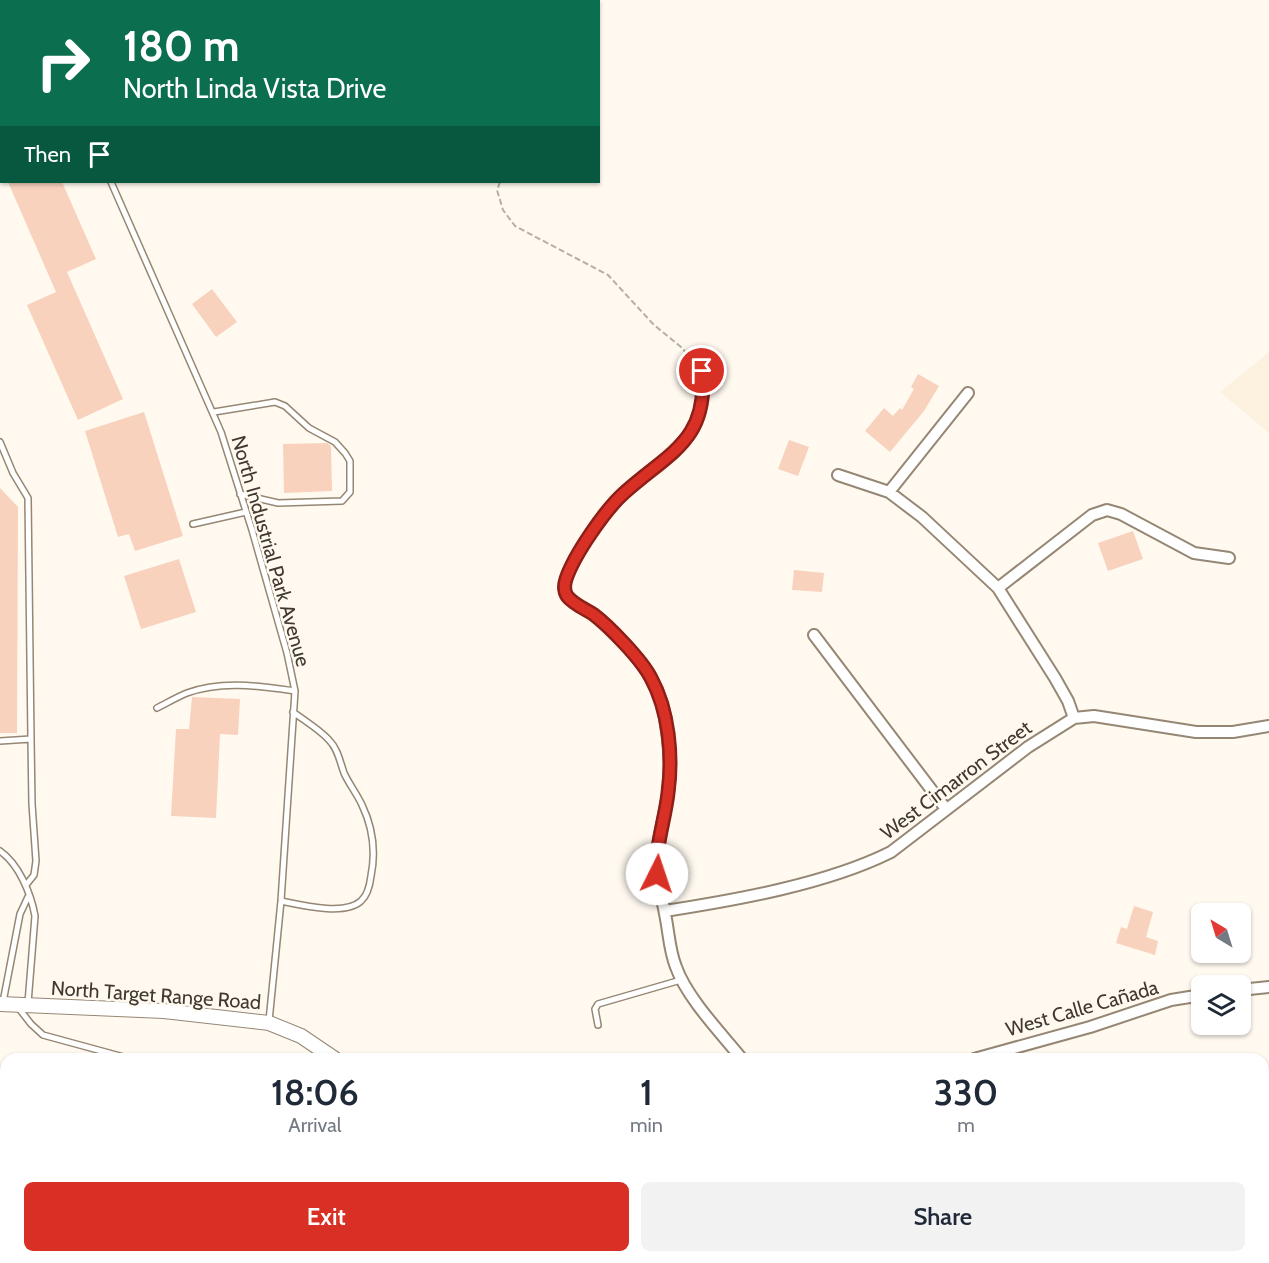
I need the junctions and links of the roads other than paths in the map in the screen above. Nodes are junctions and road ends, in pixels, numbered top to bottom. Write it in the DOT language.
graph roads {
  1 [pos="111,183"];
  2 [pos="702,371"];
  3 [pos="968,393"];
  4 [pos="214,411"];
  5 [pos="0,442"];
  6 [pos="838,475"];
  7 [pos="889,492"];
  8 [pos="240,494"];
  9 [pos="246,512"];
  10 [pos="193,524"];
  11 [pos="1229,558"];
  12 [pos="998,588"];
  13 [pos="814,635"];
  14 [pos="295,692"];
  15 [pos="157,708"];
  16 [pos="293,712"];
  17 [pos="1074,718"];
  18 [pos="1269,726"];
  19 [pos="31,739"];
  20 [pos="0,741"];
  21 [pos="946,809"];
  22 [pos="0,851"];
  23 [pos="26,885"];
  24 [pos="28,897"];
  25 [pos="281,901"];
  26 [pos="665,911"];
  27 [pos="682,980"];
  28 [pos="1269,987"];
  29 [pos="1251,989"];
  30 [pos="1191,997"];
  31 [pos="11,1005"];
  32 [pos="268,1023"];
  33 [pos="598,1025"];
  34 [pos="109,1053"];
  35 [pos="326,1053"];
  36 [pos="737,1053"];
  37 [pos="996,1053"];
  1 -- 4 [label="lane, North Industrial Park Avenue"];
  2 -- 26 [label="street"];
  3 -- 7 [label="street"];
  4 -- 8 [label="lane, North Industrial Park Avenue"];
  4 -- 8 [label="lane"];
  5 -- 19 [label="lane"];
  6 -- 7 [label="street"];
  7 -- 12 [label="street"];
  8 -- 9 [label="lane, North Industrial Park Avenue"];
  9 -- 10 [label="lane"];
  9 -- 14 [label="lane, North Industrial Park Avenue"];
  11 -- 12 [label="street"];
  12 -- 17 [label="street"];
  13 -- 21 [label="street"];
  14 -- 15 [label="lane"];
  14 -- 16 [label="lane, North Industrial Park Avenue"];
  16 -- 25 [label="lane, North Industrial Park Avenue"];
  16 -- 25 [label="lane"];
  17 -- 18 [label="street"];
  17 -- 21 [label="street, West Cimarron Street"];
  19 -- 20 [label="lane"];
  19 -- 23 [label="lane"];
  21 -- 26 [label="street, West Cimarron Street"];
  22 -- 23 [label="lane"];
  23 -- 24 [label="lane"];
  24 -- 31 [label="lane"];
  24 -- 31 [label="lane"];
  25 -- 32 [label="lane, North Industrial Park Avenue"];
  26 -- 27 [label="street"];
  27 -- 33 [label="lane"];
  27 -- 36 [label="street"];
  28 -- 29 [label="street"];
  30 -- 37 [label="street, West Calle Cañada"];
  31 -- 32 [label="street, North Target Range Road"];
  31 -- 34 [label="lane"];
  32 -- 35 [label="street, North Target Range Road"];
}
